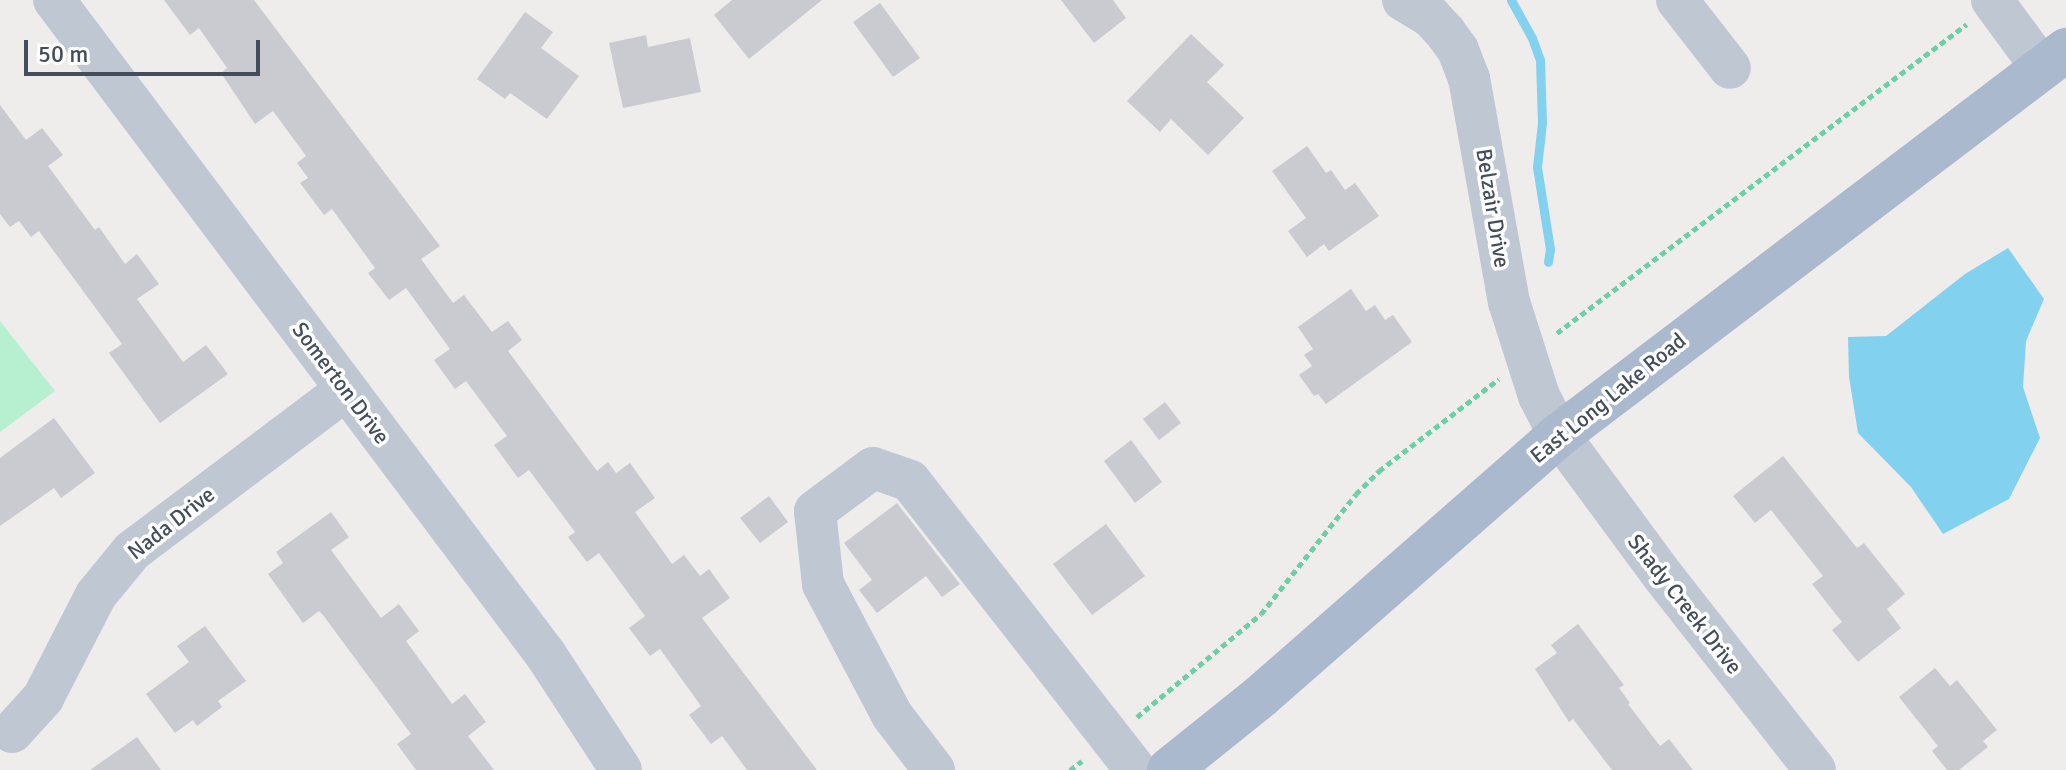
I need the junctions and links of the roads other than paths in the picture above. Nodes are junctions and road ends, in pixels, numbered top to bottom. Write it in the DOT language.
graph roads {
  1 [pos="54,0"];
  2 [pos="1403,0"];
  3 [pos="1677,0"];
  4 [pos="1981,11"];
  5 [pos="2054,59"];
  6 [pos="1730,68"];
  7 [pos="346,390"];
  8 [pos="1559,435"];
  9 [pos="12,732"];
  10 [pos="621,770"];
  11 [pos="934,770"];
  12 [pos="1136,770"];
  13 [pos="1169,770"];
  14 [pos="1815,770"];
  1 -- 7 [label="street, Somerton Drive"];
  2 -- 8 [label="street, Belzair Drive"];
  3 -- 6 [label="street"];
  4 -- 5 [label="street"];
  5 -- 8 [label="main road, East Long Lake Road"];
  7 -- 9 [label="street, Nada Drive"];
  7 -- 10 [label="street, Somerton Drive"];
  8 -- 13 [label="main road, East Long Lake Road"];
  8 -- 14 [label="street, Shady Creek Drive"];
  11 -- 12 [label="street"];
}
